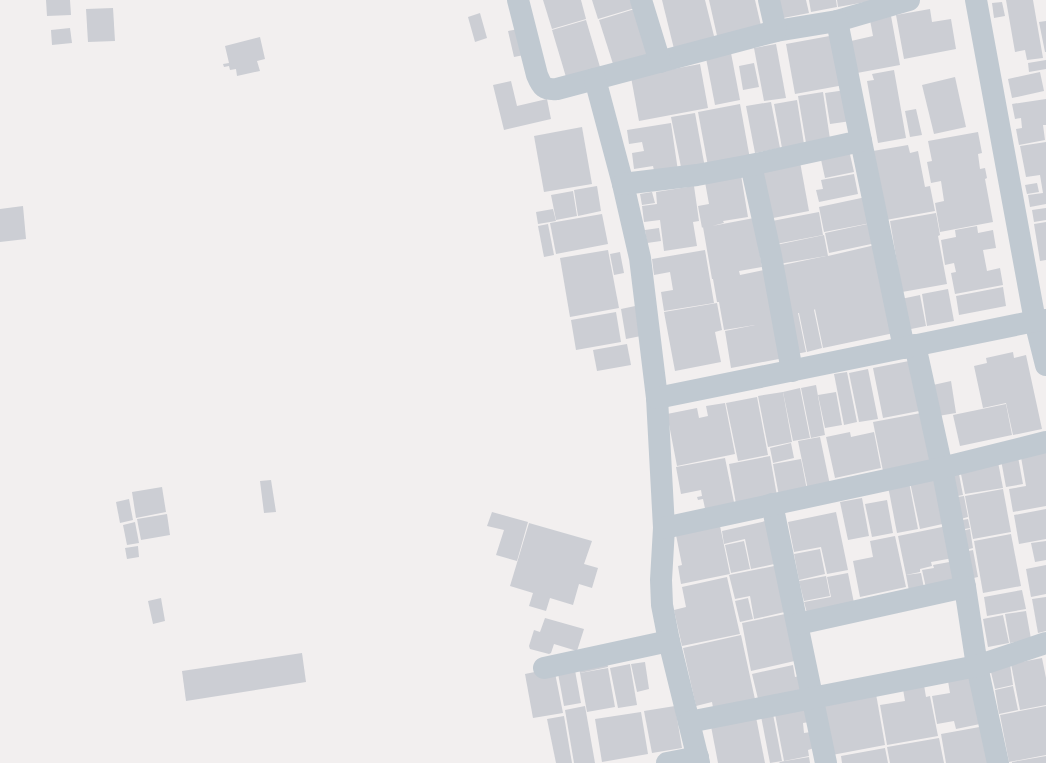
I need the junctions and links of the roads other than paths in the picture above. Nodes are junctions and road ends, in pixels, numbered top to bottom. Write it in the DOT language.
graph roads {
  1 [pos="518,0"];
  2 [pos="641,0"];
  3 [pos="769,0"];
  4 [pos="909,0"];
  5 [pos="976,0"];
  6 [pos="837,21"];
  7 [pos="776,31"];
  8 [pos="660,62"];
  9 [pos="595,79"];
  10 [pos="861,140"];
  11 [pos="751,165"];
  12 [pos="623,184"];
  13 [pos="1041,320"];
  14 [pos="910,347"];
  15 [pos="1046,365"];
  16 [pos="792,371"];
  17 [pos="657,398"];
  18 [pos="1046,442"];
  19 [pos="942,468"];
  20 [pos="772,504"];
  21 [pos="664,528"];
  22 [pos="965,587"];
  23 [pos="798,624"];
  24 [pos="668,641"];
  25 [pos="1046,643"];
  26 [pos="976,666"];
  27 [pos="544,668"];
  28 [pos="813,698"];
  29 [pos="689,722"];
  30 [pos="699,760"];
  31 [pos="667,763"];
  32 [pos="826,763"];
  33 [pos="998,763"];
  1 -- 9 [label="street"];
  2 -- 8 [label="street"];
  3 -- 7 [label="street"];
  4 -- 6 [label="street"];
  5 -- 13 [label="street"];
  6 -- 7 [label="street"];
  6 -- 10 [label="street"];
  7 -- 8 [label="street"];
  8 -- 9 [label="street"];
  9 -- 12 [label="street"];
  10 -- 11 [label="street"];
  10 -- 14 [label="street"];
  11 -- 12 [label="street"];
  11 -- 16 [label="street"];
  12 -- 17 [label="street"];
  13 -- 14 [label="street"];
  13 -- 15 [label="street"];
  14 -- 16 [label="street"];
  14 -- 19 [label="street"];
  16 -- 17 [label="street"];
  17 -- 21 [label="street"];
  18 -- 19 [label="street"];
  19 -- 20 [label="street"];
  19 -- 22 [label="street"];
  20 -- 21 [label="street"];
  20 -- 23 [label="street"];
  21 -- 24 [label="street"];
  22 -- 23 [label="street"];
  22 -- 26 [label="street"];
  23 -- 28 [label="street"];
  24 -- 27 [label="street"];
  24 -- 29 [label="street"];
  25 -- 26 [label="street"];
  26 -- 28 [label="street"];
  26 -- 33 [label="street"];
  28 -- 29 [label="street"];
  28 -- 32 [label="street"];
  29 -- 30 [label="street"];
  30 -- 31 [label="street"];
}
